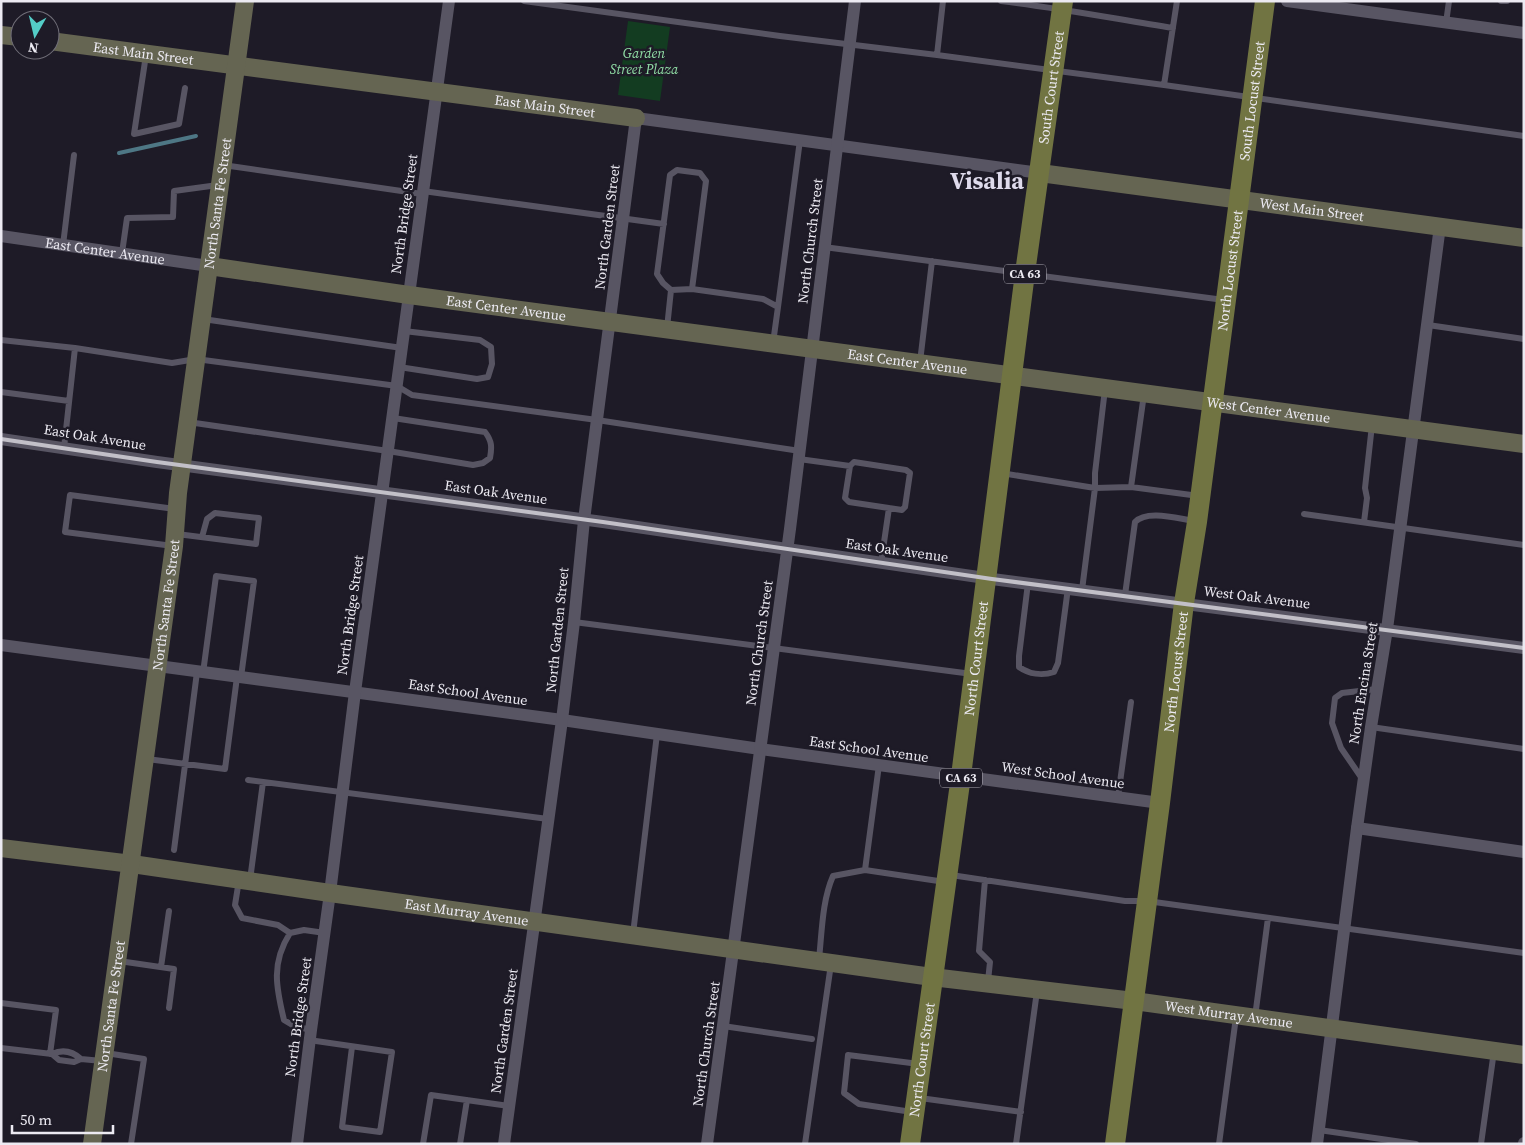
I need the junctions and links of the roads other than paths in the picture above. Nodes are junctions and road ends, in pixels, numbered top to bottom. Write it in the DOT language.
graph roads {
  1 [pos="245,1"];
  2 [pos="449,1"];
  3 [pos="524,1"];
  4 [pos="855,1"];
  5 [pos="943,1"];
  6 [pos="1001,1"];
  7 [pos="1177,1"];
  8 [pos="1265,1"];
  9 [pos="1287,1"];
  10 [pos="1450,1"];
  11 [pos="1501,1"];
  12 [pos="1507,1"];
  13 [pos="1062,6"];
  14 [pos="1446,23"];
  15 [pos="1173,28"];
  16 [pos="1524,34"];
  17 [pos="60,42"];
  18 [pos="849,45"];
  19 [pos="146,54"];
  20 [pos="937,55"];
  21 [pos="235,65"];
  22 [pos="1054,72"];
  23 [pos="1164,85"];
  24 [pos="185,88"];
  25 [pos="436,91"];
  26 [pos="1253,97"];
  27 [pos="636,118"];
  28 [pos="1524,136"];
  29 [pos="800,140"];
  30 [pos="836,146"];
  31 [pos="74,155"];
  32 [pos="222,165"];
  33 [pos="1040,173"];
  34 [pos="219,184"];
  35 [pos="422,193"];
  36 [pos="1239,200"];
  37 [pos="623,218"];
  38 [pos="664,224"];
  39 [pos="1440,226"];
  40 [pos="1,236"];
  41 [pos="1524,238"];
  42 [pos="63,245"];
  43 [pos="824,247"];
  44 [pos="122,253"];
  45 [pos="932,261"];
  46 [pos="209,266"];
  47 [pos="1025,273"];
  48 [pos="692,289"];
  49 [pos="671,290"];
  50 [pos="409,294"];
  51 [pos="1225,300"];
  52 [pos="778,307"];
  53 [pos="202,319"];
  54 [pos="610,321"];
  55 [pos="1428,325"];
  56 [pos="667,329"];
  57 [pos="404,331"];
  58 [pos="1524,339"];
  59 [pos="1,340"];
  60 [pos="773,344"];
  61 [pos="75,348"];
  62 [pos="402,348"];
  63 [pos="812,349"];
  64 [pos="196,359"];
  65 [pos="920,363"];
  66 [pos="400,367"];
  67 [pos="1012,375"];
  68 [pos="397,386"];
  69 [pos="1106,388"];
  70 [pos="1,392"];
  71 [pos="1144,393"];
  72 [pos="69,401"];
  73 [pos="1212,402"];
  74 [pos="393,418"];
  75 [pos="597,420"];
  76 [pos="188,422"];
  77 [pos="1372,424"];
  78 [pos="1414,429"];
  79 [pos="1,439"];
  80 [pos="1524,444"];
  81 [pos="64,448"];
  82 [pos="388,451"];
  83 [pos="800,455"];
  84 [pos="182,465"];
  85 [pos="850,466"];
  86 [pos="999,473"];
  87 [pos="1131,487"];
  88 [pos="1096,488"];
  89 [pos="383,492"];
  90 [pos="1200,496"];
  91 [pos="889,508"];
  92 [pos="176,509"];
  93 [pos="1304,514"];
  94 [pos="584,520"];
  95 [pos="1197,522"];
  96 [pos="1364,522"];
  97 [pos="1401,528"];
  98 [pos="202,537"];
  99 [pos="175,540"];
  100 [pos="1524,545"];
  101 [pos="788,549"];
  102 [pos="881,563"];
  103 [pos="986,578"];
  104 [pos="1028,583"];
  105 [pos="1068,588"];
  106 [pos="1082,590"];
  107 [pos="1125,596"];
  108 [pos="1184,603"];
  109 [pos="574,622"];
  110 [pos="1387,629"];
  111 [pos="1,645"];
  112 [pos="1524,648"];
  113 [pos="774,649"];
  114 [pos="158,667"];
  115 [pos="200,672"];
  116 [pos="973,674"];
  117 [pos="239,677"];
  118 [pos="1377,689"];
  119 [pos="355,692"];
  120 [pos="1130,702"];
  121 [pos="562,720"];
  122 [pos="1371,727"];
  123 [pos="657,734"];
  124 [pos="760,749"];
  125 [pos="1524,749"];
  126 [pos="145,759"];
  127 [pos="185,764"];
  128 [pos="879,765"];
  129 [pos="961,776"];
  130 [pos="248,780"];
  131 [pos="263,782"];
  132 [pos="1364,782"];
  133 [pos="342,793"];
  134 [pos="1118,797"];
  135 [pos="1160,803"];
  136 [pos="548,819"];
  137 [pos="1357,828"];
  138 [pos="1,848"];
  139 [pos="174,850"];
  140 [pos="1524,852"];
  141 [pos="132,864"];
  142 [pos="865,870"];
  143 [pos="946,878"];
  144 [pos="985,880"];
  145 [pos="244,881"];
  146 [pos="330,894"];
  147 [pos="1147,901"];
  148 [pos="169,911"];
  149 [pos="1268,918"];
  150 [pos="534,921"];
  151 [pos="1344,928"];
  152 [pos="290,933"];
  153 [pos="325,933"];
  154 [pos="633,935"];
  155 [pos="734,950"];
  156 [pos="1524,953"];
  157 [pos="118,961"];
  158 [pos="825,962"];
  159 [pos="162,967"];
  160 [pos="932,977"];
  161 [pos="987,984"];
  162 [pos="1038,990"];
  163 [pos="1134,1001"];
  164 [pos="1,1003"];
  165 [pos="169,1008"];
  166 [pos="1236,1016"];
  167 [pos="1255,1019"];
  168 [pos="723,1026"];
  169 [pos="1331,1029"];
  170 [pos="310,1035"];
  171 [pos="812,1039"];
  172 [pos="352,1047"];
  173 [pos="1,1048"];
  174 [pos="1494,1051"];
  175 [pos="51,1054"];
  176 [pos="1524,1055"];
  177 [pos="104,1057"];
  178 [pos="920,1064"];
  179 [pos="467,1100"];
  180 [pos="915,1105"];
  181 [pos="509,1106"];
  182 [pos="1021,1112"];
  183 [pos="1319,1130"];
  184 [pos="92,1144"];
  185 [pos="132,1144"];
  186 [pos="297,1144"];
  187 [pos="423,1144"];
  188 [pos="460,1144"];
  189 [pos="504,1144"];
  190 [pos="707,1144"];
  191 [pos="805,1144"];
  192 [pos="910,1144"];
  193 [pos="1016,1144"];
  194 [pos="1116,1144"];
  195 [pos="1219,1144"];
  196 [pos="1317,1144"];
  197 [pos="1416,1144"];
  198 [pos="1481,1144"];
  1 -- 21 [label="street, North Santa Fe Street"];
  2 -- 25 [label="street, North Bridge Street"];
  3 -- 18 [label="lane"];
  4 -- 18 [label="street, North Church Street"];
  5 -- 20 [label="lane"];
  6 -- 13 [label="lane"];
  7 -- 15 [label="lane"];
  8 -- 26 [label="main road, South Locust Street"];
  9 -- 14 [label="street"];
  10 -- 14 [label="lane"];
  11 -- 12 [label="lane"];
  13 -- 15 [label="lane"];
  13 -- 22 [label="main road, South Court Street / CA 63"];
  14 -- 16 [label="street"];
  15 -- 23 [label="lane"];
  17 -- 19 [label="street, East Main Street"];
  18 -- 20 [label="lane"];
  18 -- 30 [label="street, North Church Street"];
  19 -- 21 [label="street, East Main Street"];
  19 -- 24 [label="lane"];
  20 -- 22 [label="lane"];
  21 -- 25 [label="street, East Main Street"];
  21 -- 32 [label="street, North Santa Fe Street"];
  22 -- 23 [label="lane"];
  22 -- 33 [label="main road, South Court Street / CA 63"];
  23 -- 26 [label="lane"];
  25 -- 27 [label="street, East Main Street"];
  25 -- 35 [label="street, North Bridge Street"];
  26 -- 28 [label="lane"];
  26 -- 36 [label="main road, South Locust Street"];
  27 -- 29 [label="street, East Main Street"];
  27 -- 37 [label="street, North Garden Street"];
  29 -- 30 [label="street, East Main Street"];
  29 -- 52 [label="lane"];
  30 -- 33 [label="street, East Main Street"];
  30 -- 43 [label="street, North Church Street"];
  31 -- 42 [label="lane"];
  32 -- 34 [label="street, North Santa Fe Street"];
  32 -- 35 [label="lane"];
  33 -- 36 [label="street, West Main Street"];
  33 -- 47 [label="main road, North Court Street / CA 63"];
  34 -- 44 [label="lane"];
  34 -- 46 [label="street, North Santa Fe Street"];
  35 -- 37 [label="lane"];
  35 -- 50 [label="street, North Bridge Street"];
  36 -- 39 [label="street, West Main Street"];
  36 -- 51 [label="main road, North Locust Street"];
  37 -- 38 [label="lane"];
  37 -- 54 [label="street, North Garden Street"];
  38 -- 48 [label="lane"];
  38 -- 49 [label="lane"];
  39 -- 41 [label="street, West Main Street"];
  39 -- 55 [label="street, North Encina Street"];
  40 -- 42 [label="street, East Center Avenue"];
  42 -- 44 [label="street, East Center Avenue"];
  43 -- 45 [label="lane"];
  43 -- 63 [label="street, North Church Street"];
  44 -- 46 [label="street, East Center Avenue"];
  45 -- 47 [label="lane"];
  45 -- 65 [label="lane"];
  46 -- 50 [label="street, East Center Avenue"];
  46 -- 53 [label="street, North Santa Fe Street"];
  47 -- 51 [label="lane"];
  47 -- 67 [label="main road, North Court Street / CA 63"];
  48 -- 49 [label="lane"];
  48 -- 52 [label="lane"];
  49 -- 56 [label="lane"];
  50 -- 54 [label="street, East Center Avenue"];
  50 -- 57 [label="street, North Bridge Street"];
  51 -- 73 [label="main road, North Locust Street"];
  52 -- 60 [label="lane"];
  53 -- 62 [label="lane"];
  53 -- 64 [label="street, North Santa Fe Street"];
  54 -- 56 [label="street, East Center Avenue"];
  54 -- 75 [label="street, North Garden Street"];
  55 -- 58 [label="lane"];
  55 -- 78 [label="street, North Encina Street"];
  56 -- 60 [label="street, East Center Avenue"];
  57 -- 62 [label="street, North Bridge Street"];
  57 -- 66 [label="lane"];
  59 -- 61 [label="lane"];
  60 -- 63 [label="street, East Center Avenue"];
  61 -- 64 [label="lane"];
  61 -- 72 [label="lane"];
  62 -- 66 [label="street, North Bridge Street"];
  63 -- 65 [label="street, East Center Avenue"];
  63 -- 83 [label="street, North Church Street"];
  64 -- 68 [label="lane"];
  64 -- 76 [label="street, North Santa Fe Street"];
  65 -- 67 [label="street, East Center Avenue"];
  66 -- 68 [label="street, North Bridge Street"];
  67 -- 69 [label="street, West Center Avenue"];
  67 -- 86 [label="main road, North Court Street / CA 63"];
  68 -- 74 [label="street, North Bridge Street"];
  68 -- 75 [label="lane"];
  69 -- 71 [label="street, West Center Avenue"];
  69 -- 88 [label="lane"];
  70 -- 72 [label="lane"];
  71 -- 73 [label="street, West Center Avenue"];
  71 -- 87 [label="lane"];
  72 -- 81 [label="lane"];
  73 -- 77 [label="street, West Center Avenue"];
  73 -- 90 [label="main road, North Locust Street"];
  74 -- 82 [label="street, North Bridge Street"];
  74 -- 82 [label="lane"];
  75 -- 83 [label="lane"];
  75 -- 94 [label="street, North Garden Street"];
  76 -- 82 [label="lane"];
  76 -- 84 [label="street, North Santa Fe Street"];
  77 -- 78 [label="street, West Center Avenue"];
  77 -- 96 [label="lane"];
  78 -- 80 [label="street, West Center Avenue"];
  78 -- 97 [label="street, North Encina Street"];
  79 -- 81 [label="street, East Oak Avenue"];
  81 -- 84 [label="street, East Oak Avenue"];
  82 -- 89 [label="street, North Bridge Street"];
  83 -- 85 [label="lane"];
  83 -- 101 [label="street, North Church Street"];
  84 -- 89 [label="street, East Oak Avenue"];
  84 -- 92 [label="street, North Santa Fe Street"];
  85 -- 91 [label="lane"];
  85 -- 91 [label="lane"];
  86 -- 88 [label="lane"];
  86 -- 103 [label="main road, North Court Street / CA 63"];
  87 -- 88 [label="lane"];
  87 -- 90 [label="lane"];
  88 -- 106 [label="lane"];
  89 -- 94 [label="street, East Oak Avenue"];
  89 -- 119 [label="street, North Bridge Street"];
  90 -- 95 [label="main road, North Locust Street"];
  91 -- 102 [label="lane"];
  92 -- 99 [label="street, North Santa Fe Street"];
  92 -- 99 [label="lane"];
  93 -- 96 [label="lane"];
  94 -- 101 [label="street, East Oak Avenue"];
  94 -- 109 [label="street, North Garden Street"];
  95 -- 107 [label="lane"];
  95 -- 108 [label="main road, North Locust Street"];
  96 -- 97 [label="lane"];
  97 -- 100 [label="lane"];
  97 -- 110 [label="street, North Encina Street"];
  98 -- 98 [label="lane"];
  98 -- 99 [label="lane"];
  99 -- 114 [label="street, North Santa Fe Street"];
  101 -- 102 [label="street, East Oak Avenue"];
  101 -- 113 [label="street, North Church Street"];
  102 -- 103 [label="street, East Oak Avenue"];
  103 -- 104 [label="street, West Oak Avenue"];
  103 -- 116 [label="main road, North Court Street / CA 63"];
  104 -- 105 [label="street, West Oak Avenue"];
  104 -- 105 [label="lane"];
  105 -- 106 [label="street, West Oak Avenue"];
  106 -- 107 [label="street, West Oak Avenue"];
  107 -- 108 [label="street, West Oak Avenue"];
  108 -- 110 [label="street, West Oak Avenue"];
  108 -- 135 [label="main road, North Locust Street"];
  109 -- 113 [label="lane"];
  109 -- 121 [label="street, North Garden Street"];
  110 -- 112 [label="street, West Oak Avenue"];
  110 -- 118 [label="street, North Encina Street"];
  111 -- 114 [label="street, East School Avenue"];
  113 -- 116 [label="lane"];
  113 -- 124 [label="street, North Church Street"];
  114 -- 115 [label="street, East School Avenue"];
  114 -- 126 [label="street, North Santa Fe Street"];
  115 -- 117 [label="street, East School Avenue"];
  115 -- 117 [label="lane"];
  115 -- 127 [label="lane"];
  116 -- 129 [label="main road, North Court Street / CA 63"];
  117 -- 119 [label="street, East School Avenue"];
  117 -- 127 [label="lane"];
  118 -- 122 [label="street, North Encina Street"];
  118 -- 132 [label="lane"];
  119 -- 121 [label="street, East School Avenue"];
  119 -- 133 [label="street, North Bridge Street"];
  120 -- 134 [label="lane"];
  121 -- 123 [label="street, East School Avenue"];
  121 -- 136 [label="street, North Garden Street"];
  122 -- 125 [label="lane"];
  122 -- 132 [label="street, North Encina Street"];
  123 -- 124 [label="street, East School Avenue"];
  123 -- 154 [label="lane"];
  124 -- 128 [label="street, East School Avenue"];
  124 -- 155 [label="street, North Church Street"];
  126 -- 127 [label="lane"];
  126 -- 141 [label="street, North Santa Fe Street"];
  127 -- 139 [label="lane"];
  128 -- 129 [label="street, East School Avenue"];
  128 -- 142 [label="lane"];
  129 -- 134 [label="street, West School Avenue"];
  129 -- 143 [label="main road, North Court Street / CA 63"];
  130 -- 131 [label="lane"];
  131 -- 133 [label="lane"];
  131 -- 145 [label="lane"];
  132 -- 137 [label="street, North Encina Street"];
  133 -- 136 [label="lane"];
  133 -- 146 [label="street, North Bridge Street"];
  134 -- 135 [label="street, West School Avenue"];
  135 -- 147 [label="main road, North Locust Street"];
  136 -- 150 [label="street, North Garden Street"];
  137 -- 140 [label="street"];
  137 -- 151 [label="street, North Encina Street"];
  138 -- 141 [label="street, East Murray Avenue"];
  141 -- 145 [label="street, East Murray Avenue"];
  141 -- 157 [label="street, North Santa Fe Street"];
  142 -- 143 [label="lane"];
  142 -- 158 [label="lane"];
  143 -- 144 [label="lane"];
  143 -- 160 [label="main road, North Court Street / CA 63"];
  144 -- 147 [label="lane"];
  144 -- 161 [label="lane"];
  145 -- 146 [label="street, East Murray Avenue"];
  145 -- 152 [label="lane"];
  146 -- 150 [label="street, East Murray Avenue"];
  146 -- 153 [label="street, North Bridge Street"];
  147 -- 149 [label="lane"];
  147 -- 163 [label="main road, North Locust Street"];
  148 -- 159 [label="lane"];
  149 -- 151 [label="lane"];
  149 -- 167 [label="lane"];
  150 -- 154 [label="street, East Murray Avenue"];
  150 -- 181 [label="street, North Garden Street"];
  151 -- 156 [label="lane"];
  151 -- 169 [label="street, North Encina Street"];
  152 -- 153 [label="lane"];
  152 -- 170 [label="lane"];
  153 -- 170 [label="street, North Bridge Street"];
  154 -- 155 [label="street, East Murray Avenue"];
  155 -- 158 [label="street, East Murray Avenue"];
  155 -- 168 [label="street, North Church Street"];
  157 -- 159 [label="lane"];
  157 -- 177 [label="street, North Santa Fe Street"];
  158 -- 160 [label="street, East Murray Avenue"];
  158 -- 191 [label="lane"];
  159 -- 165 [label="lane"];
  160 -- 161 [label="street, West Murray Avenue"];
  160 -- 178 [label="main road, North Court Street / CA 63"];
  161 -- 162 [label="street, West Murray Avenue"];
  162 -- 163 [label="street, West Murray Avenue"];
  162 -- 182 [label="lane"];
  163 -- 166 [label="street, West Murray Avenue"];
  163 -- 194 [label="main road, North Locust Street"];
  164 -- 175 [label="lane"];
  166 -- 167 [label="street, West Murray Avenue"];
  166 -- 195 [label="lane"];
  167 -- 169 [label="street, West Murray Avenue"];
  168 -- 171 [label="lane"];
  168 -- 190 [label="street, North Church Street"];
  169 -- 174 [label="street, West Murray Avenue"];
  169 -- 183 [label="street, North Encina Street"];
  170 -- 172 [label="lane"];
  170 -- 186 [label="street, North Bridge Street"];
  172 -- 172 [label="lane"];
  173 -- 175 [label="lane"];
  174 -- 176 [label="street, West Murray Avenue"];
  174 -- 198 [label="lane"];
  175 -- 177 [label="lane"];
  177 -- 184 [label="street, North Santa Fe Street"];
  177 -- 185 [label="lane"];
  178 -- 180 [label="main road, North Court Street / CA 63"];
  178 -- 180 [label="lane"];
  179 -- 181 [label="lane"];
  179 -- 187 [label="lane"];
  179 -- 188 [label="lane"];
  180 -- 182 [label="lane"];
  180 -- 192 [label="main road, North Court Street / CA 63"];
  181 -- 189 [label="street, North Garden Street"];
  182 -- 193 [label="lane"];
  183 -- 196 [label="street, North Encina Street"];
  183 -- 197 [label="lane"];
}
